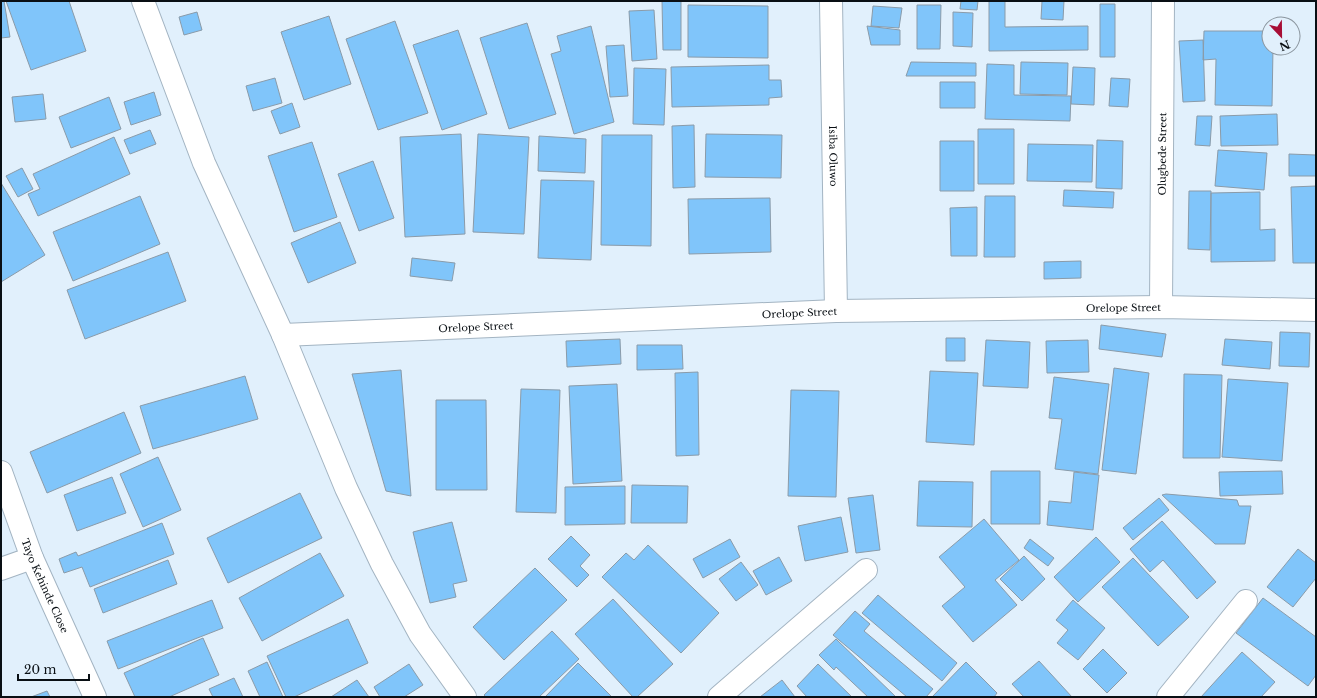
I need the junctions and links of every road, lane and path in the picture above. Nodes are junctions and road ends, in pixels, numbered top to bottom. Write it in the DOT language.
graph roads {
  1 [pos="143,1"];
  2 [pos="831,1"];
  3 [pos="1163,1"];
  4 [pos="1161,307"];
  5 [pos="1316,310"];
  6 [pos="836,311"];
  7 [pos="283,335"];
  8 [pos="1,472"];
  9 [pos="32,558"];
  10 [pos="1,569"];
  11 [pos="866,570"];
  12 [pos="1246,601"];
  13 [pos="95,697"];
  14 [pos="465,697"];
  15 [pos="719,697"];
  16 [pos="1168,697"];
  1 -- 7 [label="street"];
  2 -- 6 [label="street, Isiba Oluwo"];
  3 -- 4 [label="street, Olugbede Street"];
  4 -- 5 [label="street, Orelope Street"];
  4 -- 6 [label="street, Orelope Street"];
  6 -- 7 [label="street, Orelope Street"];
  7 -- 14 [label="street"];
  8 -- 9 [label="street, Tayo Kehinde Close"];
  9 -- 10 [label="street"];
  9 -- 13 [label="street, Tayo Kehinde Close"];
  11 -- 15 [label="street"];
  12 -- 16 [label="street"];
}
